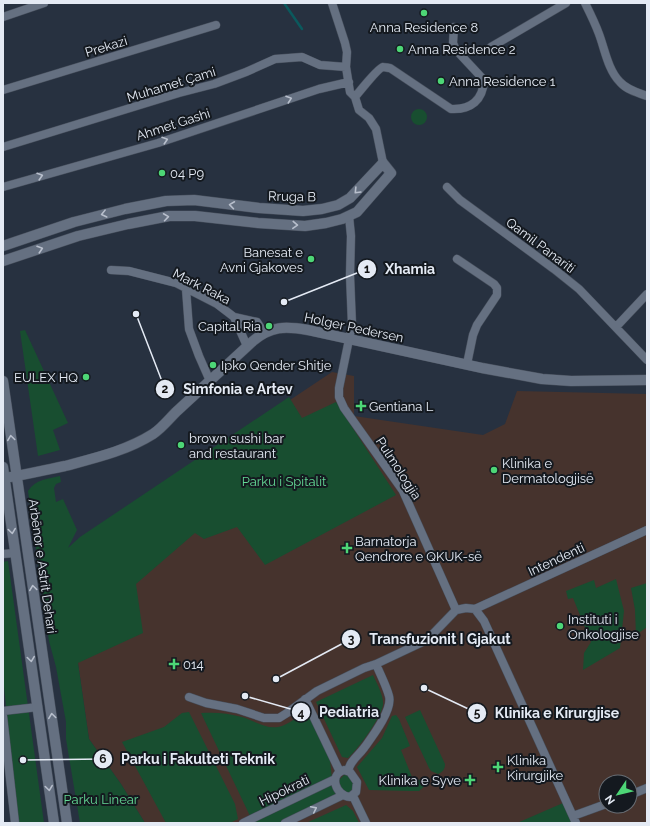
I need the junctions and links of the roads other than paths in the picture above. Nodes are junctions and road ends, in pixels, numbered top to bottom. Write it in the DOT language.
graph roads {
  1 [pos="44,3"];
  2 [pos="332,3"];
  3 [pos="566,3"];
  4 [pos="585,3"];
  5 [pos="3,17"];
  6 [pos="216,24"];
  7 [pos="454,27"];
  8 [pos="491,48"];
  9 [pos="346,67"];
  10 [pos="349,82"];
  11 [pos="3,90"];
  12 [pos="647,96"];
  13 [pos="355,97"];
  14 [pos="3,146"];
  15 [pos="383,163"];
  16 [pos="3,187"];
  17 [pos="447,187"];
  18 [pos="349,216"];
  19 [pos="3,246"];
  20 [pos="457,259"];
  21 [pos="3,262"];
  22 [pos="111,270"];
  23 [pos="186,289"];
  24 [pos="647,294"];
  25 [pos="234,317"];
  26 [pos="616,327"];
  27 [pos="264,333"];
  28 [pos="350,339"];
  29 [pos="247,346"];
  30 [pos="647,360"];
  31 [pos="467,364"];
  32 [pos="647,380"];
  33 [pos="3,381"];
  34 [pos="210,381"];
  35 [pos="3,467"];
  36 [pos="17,476"];
  37 [pos="5,478"];
  38 [pos="647,530"];
  39 [pos="15,553"];
  40 [pos="3,554"];
  41 [pos="475,609"];
  42 [pos="456,610"];
  43 [pos="376,664"];
  44 [pos="189,696"];
  45 [pos="305,699"];
  46 [pos="38,707"];
  47 [pos="3,712"];
  48 [pos="3,716"];
  49 [pos="344,771"];
  50 [pos="335,779"];
  51 [pos="343,795"];
  52 [pos="352,796"];
  53 [pos="598,808"];
  54 [pos="574,820"];
  55 [pos="15,823"];
  56 [pos="54,823"];
  57 [pos="67,823"];
  58 [pos="243,823"];
  59 [pos="285,823"];
  60 [pos="366,823"];
  1 -- 5 [label="street"];
  2 -- 9 [label="street"];
  3 -- 8 [label="street"];
  4 -- 12 [label="street"];
  6 -- 11 [label="street, Prekazi"];
  7 -- 13 [label="street"];
  9 -- 10 [label="street"];
  9 -- 14 [label="street, Muhamet Çami"];
  10 -- 13 [label="street"];
  16 -- 10 [label="street, Ahmet Gashi, one-way"];
  13 -- 15 [label="street"];
  15 -- 18 [label="main road"];
  15 -- 19 [label="main road, Rruga B, one-way"];
  17 -- 26 [label="street, Qamil Panariti"];
  21 -- 18 [label="main road, one-way"];
  18 -- 28 [label="street, Pulmologjia"];
  20 -- 31 [label="street"];
  22 -- 23 [label="street, Mark Raka"];
  23 -- 25 [label="street, Mark Raka"];
  23 -- 34 [label="street"];
  24 -- 26 [label="street"];
  25 -- 27 [label="street, Mark Raka"];
  25 -- 29 [label="street, Mark Raka"];
  26 -- 30 [label="street, Qamil Panariti"];
  27 -- 28 [label="main road, Holger Pedersen"];
  27 -- 29 [label="main road, Holger Pedersen"];
  28 -- 31 [label="main road, Holger Pedersen"];
  28 -- 42 [label="street, Pulmologjia"];
  29 -- 34 [label="main road, Holger Pedersen"];
  31 -- 32 [label="main road, Holger Pedersen"];
  36 -- 33 [label="main road, Arbënor e Astrit Dehari, one-way"];
  34 -- 36 [label="main road, Holger Pedersen"];
  35 -- 37 [label="main road, Arbënor e Astrit Dehari"];
  36 -- 37 [label="main road, Holger Pedersen"];
  57 -- 36 [label="main road, Arbënor e Astrit Dehari, one-way"];
  37 -- 39 [label="main road, Arbënor e Astrit Dehari, one-way"];
  38 -- 41 [label="street, Intendenti"];
  39 -- 40 [label="street"];
  39 -- 46 [label="main road, Arbënor e Astrit Dehari, one-way"];
  41 -- 42 [label="street"];
  41 -- 54 [label="street"];
  42 -- 43 [label="street"];
  43 -- 45 [label="street"];
  43 -- 49 [label="street, Hipokrati"];
  44 -- 45 [label="street"];
  45 -- 49 [label="street"];
  46 -- 47 [label="street"];
  46 -- 56 [label="main road, Arbënor e Astrit Dehari, one-way"];
  48 -- 55 [label="street"];
  49 -- 50 [label="street, Hipokrati"];
  49 -- 52 [label="street"];
  50 -- 51 [label="street"];
  50 -- 58 [label="street, Hipokrati"];
  51 -- 52 [label="street"];
  59 -- 51 [label="street, one-way"];
  52 -- 60 [label="street"];
  53 -- 54 [label="street"];
}
